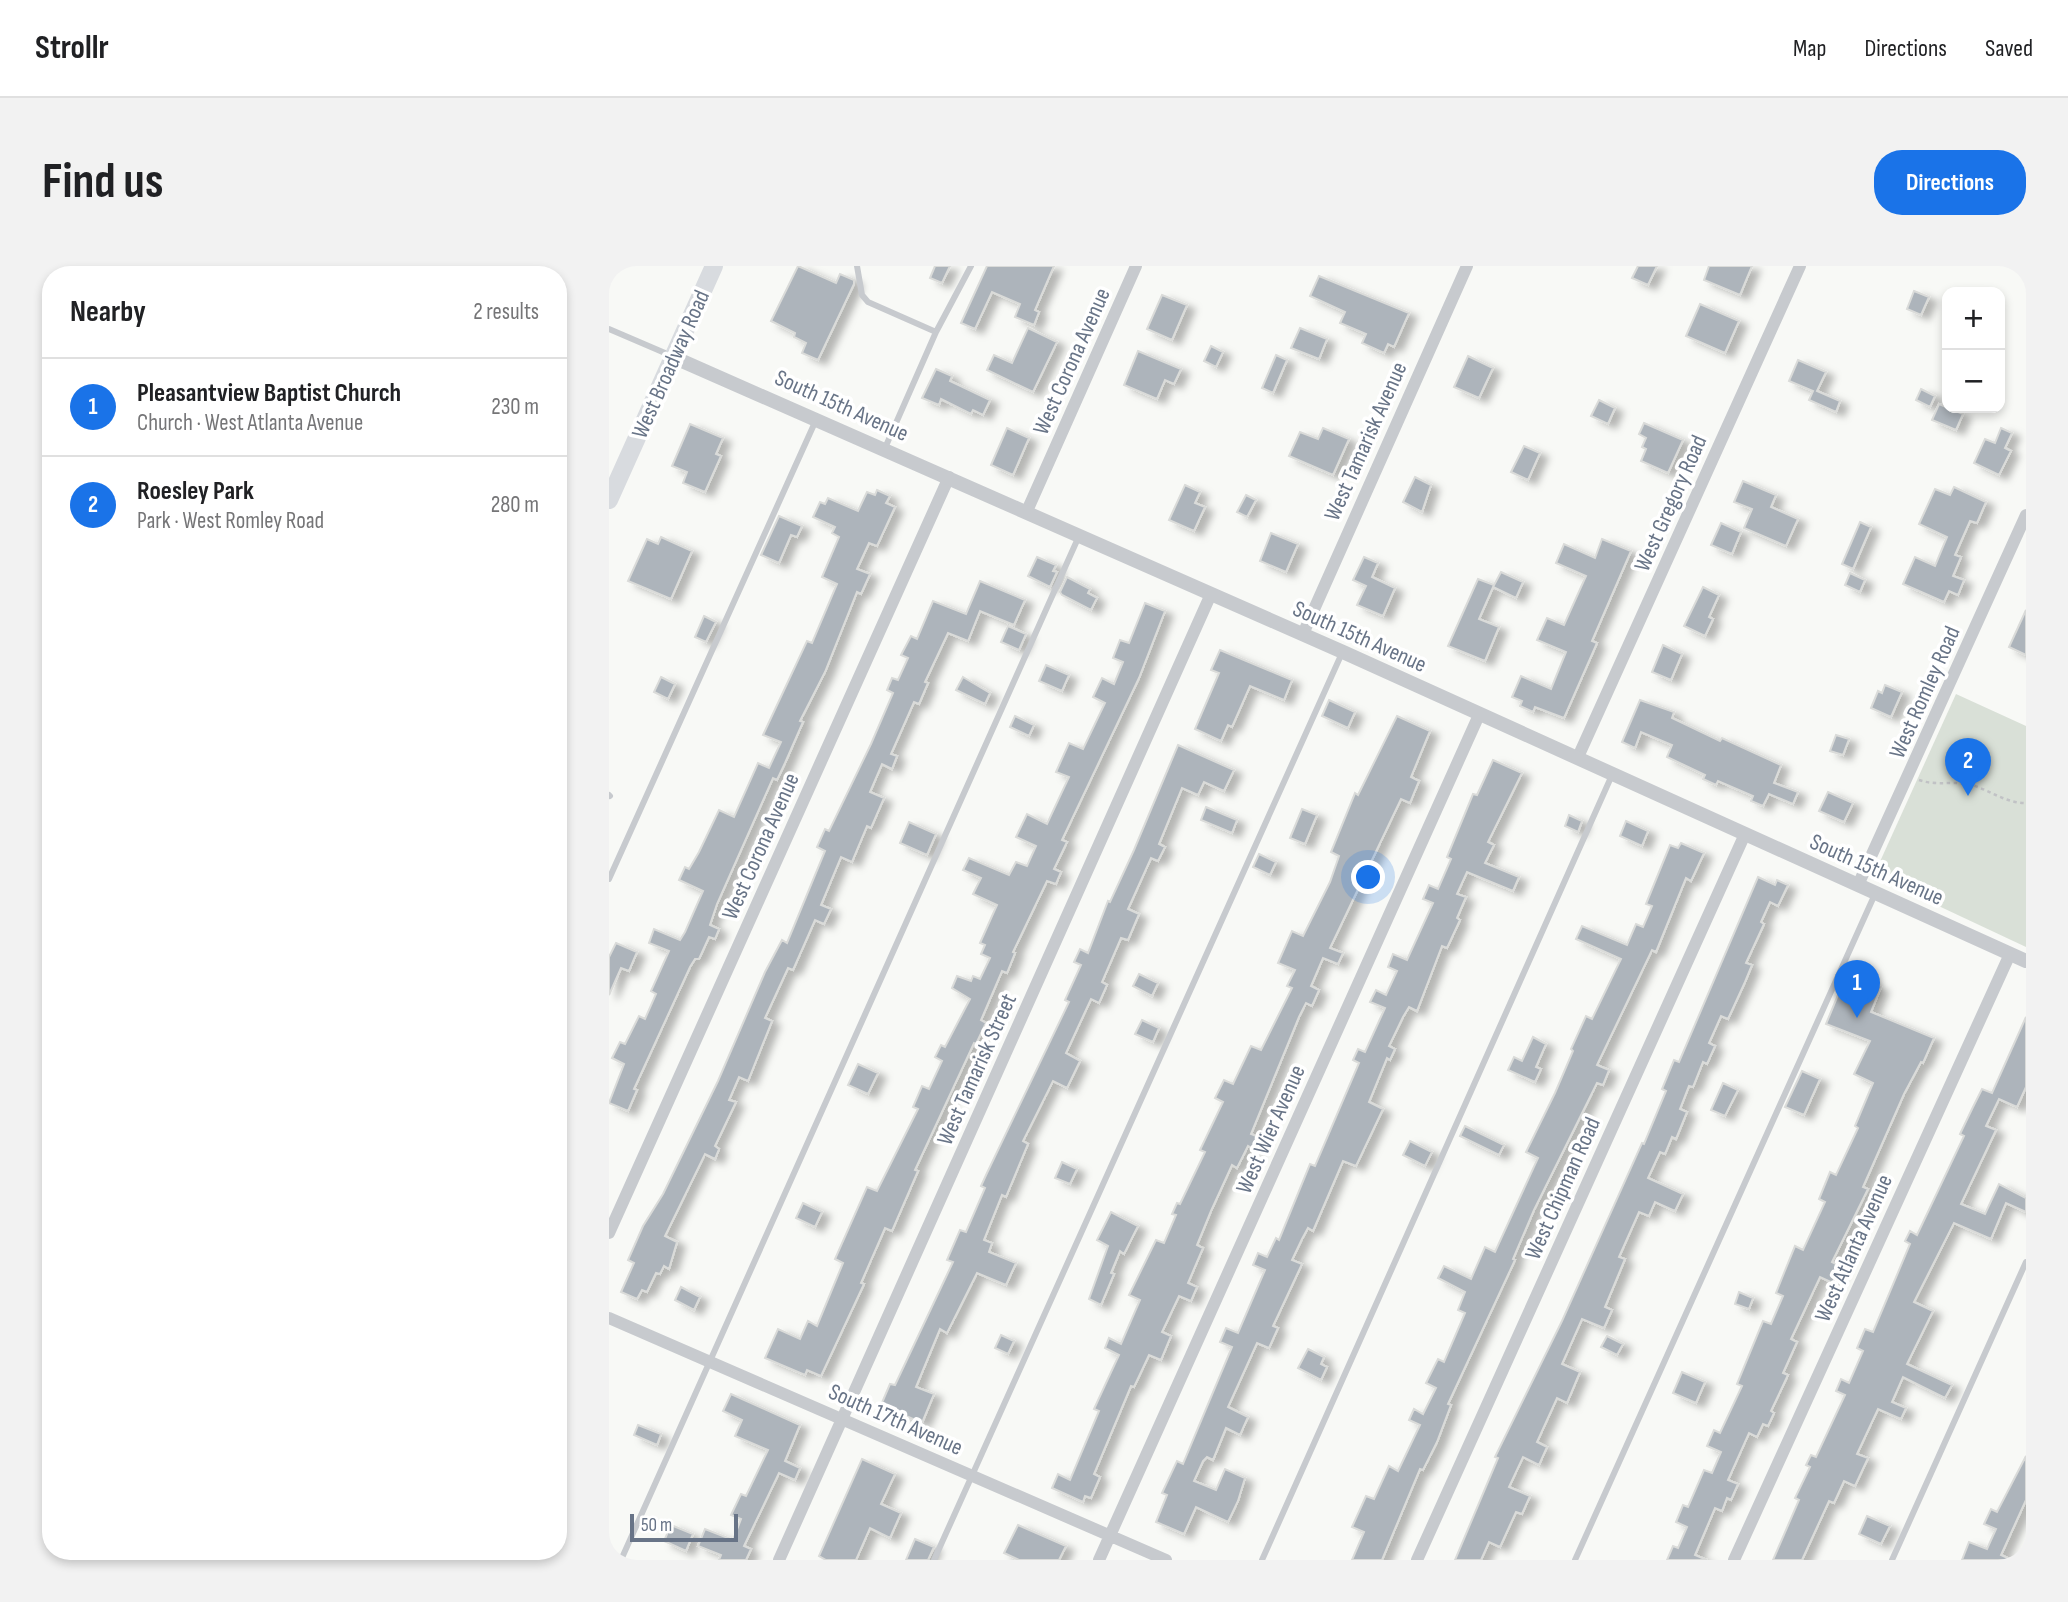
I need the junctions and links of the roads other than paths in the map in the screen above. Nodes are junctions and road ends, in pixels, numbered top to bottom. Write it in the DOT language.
graph roads {
  1 [pos="714,266"];
  2 [pos="857,266"];
  3 [pos="971,266"];
  4 [pos="1136,266"];
  5 [pos="1467,266"];
  6 [pos="1800,266"];
  7 [pos="609,329"];
  8 [pos="936,332"];
  9 [pos="673,357"];
  10 [pos="817,418"];
  11 [pos="885,448"];
  12 [pos="949,477"];
  13 [pos="609,500"];
  14 [pos="1027,511"];
  15 [pos="2026,515"];
  16 [pos="1080,534"];
  17 [pos="1211,594"];
  18 [pos="1303,634"];
  19 [pos="1343,652"];
  20 [pos="1479,715"];
  21 [pos="1578,757"];
  22 [pos="1613,774"];
  23 [pos="1745,834"];
  24 [pos="609,879"];
  25 [pos="1858,885"];
  26 [pos="1875,894"];
  27 [pos="2010,954"];
  28 [pos="2026,961"];
  29 [pos="609,1233"];
  30 [pos="2026,1262"];
  31 [pos="609,1318"];
  32 [pos="710,1362"];
  33 [pos="843,1418"];
  34 [pos="972,1475"];
  35 [pos="1111,1536"];
  36 [pos="621,1560"];
  37 [pos="779,1560"];
  38 [pos="934,1560"];
  39 [pos="1099,1560"];
  40 [pos="1166,1560"];
  41 [pos="1262,1560"];
  42 [pos="1417,1560"];
  43 [pos="1575,1560"];
  44 [pos="1734,1560"];
  45 [pos="1892,1560"];
  1 -- 9 [label="main road, West Broadway Road"];
  2 -- 8 [label="lane"];
  3 -- 8 [label="lane"];
  4 -- 14 [label="street, West Corona Avenue"];
  5 -- 18 [label="street, West Tamarisk Avenue"];
  6 -- 21 [label="street, West Gregory Road"];
  7 -- 9 [label="lane"];
  8 -- 11 [label="lane"];
  9 -- 10 [label="street, South 15th Avenue"];
  9 -- 13 [label="main road, West Broadway Road"];
  10 -- 11 [label="street, South 15th Avenue"];
  10 -- 24 [label="lane"];
  11 -- 12 [label="street, South 15th Avenue"];
  12 -- 14 [label="street, South 15th Avenue"];
  12 -- 29 [label="street, West Corona Avenue"];
  14 -- 16 [label="street, South 15th Avenue"];
  15 -- 25 [label="street, West Romley Road"];
  16 -- 17 [label="street, South 15th Avenue"];
  16 -- 32 [label="lane"];
  17 -- 18 [label="street, South 15th Avenue"];
  17 -- 33 [label="street, West Tamarisk Street"];
  18 -- 19 [label="street, South 15th Avenue"];
  19 -- 20 [label="street, South 15th Avenue"];
  19 -- 34 [label="lane"];
  20 -- 21 [label="street, South 15th Avenue"];
  20 -- 35 [label="street, West Wier Avenue"];
  21 -- 22 [label="street, South 15th Avenue"];
  22 -- 23 [label="street, South 15th Avenue"];
  22 -- 41 [label="lane"];
  23 -- 25 [label="street, South 15th Avenue"];
  23 -- 42 [label="street, West Chipman Road"];
  25 -- 26 [label="street, South 15th Avenue"];
  26 -- 27 [label="street, South 15th Avenue"];
  26 -- 43 [label="lane"];
  27 -- 28 [label="street, South 15th Avenue"];
  27 -- 44 [label="street, West Atlanta Avenue"];
  30 -- 45 [label="lane"];
  31 -- 32 [label="street, South 17th Avenue"];
  32 -- 33 [label="street, South 17th Avenue"];
  32 -- 36 [label="lane"];
  33 -- 34 [label="street, South 17th Avenue"];
  33 -- 37 [label="street, West Tamarisk Street"];
  34 -- 35 [label="street, South 17th Avenue"];
  34 -- 38 [label="lane"];
  35 -- 39 [label="street, West Wier Avenue"];
  35 -- 40 [label="street, South 17th Avenue"];
}
